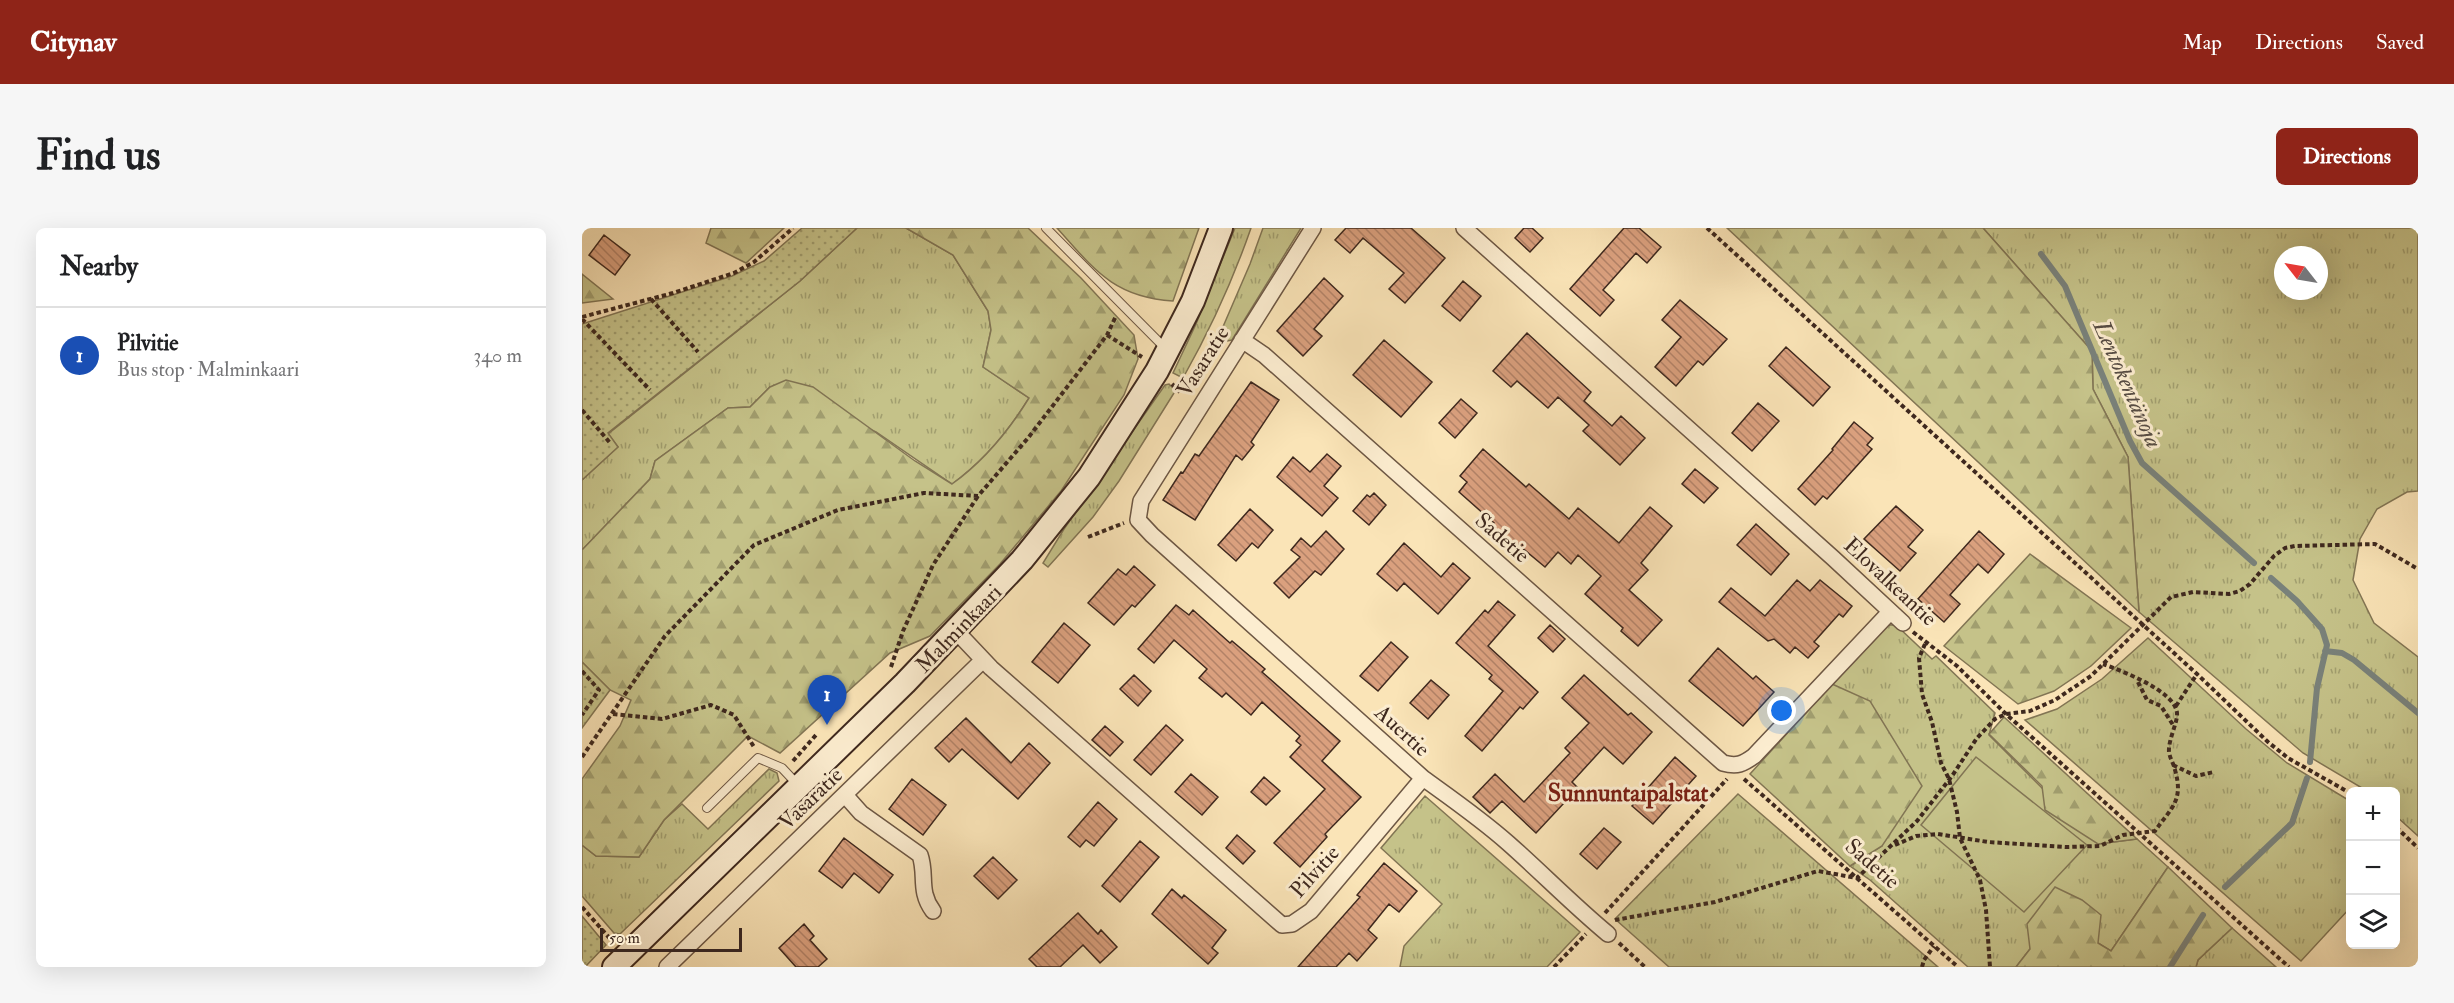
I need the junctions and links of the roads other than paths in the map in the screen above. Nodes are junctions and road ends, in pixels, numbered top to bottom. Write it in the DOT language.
graph roads {
  1 [pos="1046,228"];
  2 [pos="1221,228"];
  3 [pos="1313,228"];
  4 [pos="1464,228"];
  5 [pos="1242,340"];
  6 [pos="1168,351"];
  7 [pos="1138,520"];
  8 [pos="1890,612"];
  9 [pos="1903,624"];
  10 [pos="956,631"];
  11 [pos="984,660"];
  12 [pos="1423,778"];
  13 [pos="798,785"];
  14 [pos="845,795"];
  15 [pos="707,808"];
  16 [pos="933,911"];
  17 [pos="1608,934"];
  18 [pos="614,967"];
  19 [pos="667,967"];
  1 -- 6 [label="lane"];
  2 -- 6 [label="main road, Malminkaari"];
  3 -- 5 [label="street, Vasaratie"];
  4 -- 8 [label="street, Elovalkeantie"];
  5 -- 7 [label="street, Vasaratie"];
  5 -- 8 [label="street, Sadetie"];
  6 -- 10 [label="main road, Malminkaari"];
  7 -- 12 [label="street, Auertie"];
  8 -- 9 [label="street, Elovalkeantie"];
  10 -- 11 [label="street, Pilvitie"];
  10 -- 13 [label="main road, Malminkaari"];
  11 -- 12 [label="street, Pilvitie"];
  11 -- 14 [label="street, Vasaratie"];
  12 -- 17 [label="street, Auertie"];
  13 -- 15 [label="lane"];
  13 -- 18 [label="main road, Malminkaari"];
  14 -- 16 [label="street"];
  14 -- 19 [label="street, Vasaratie"];
}
